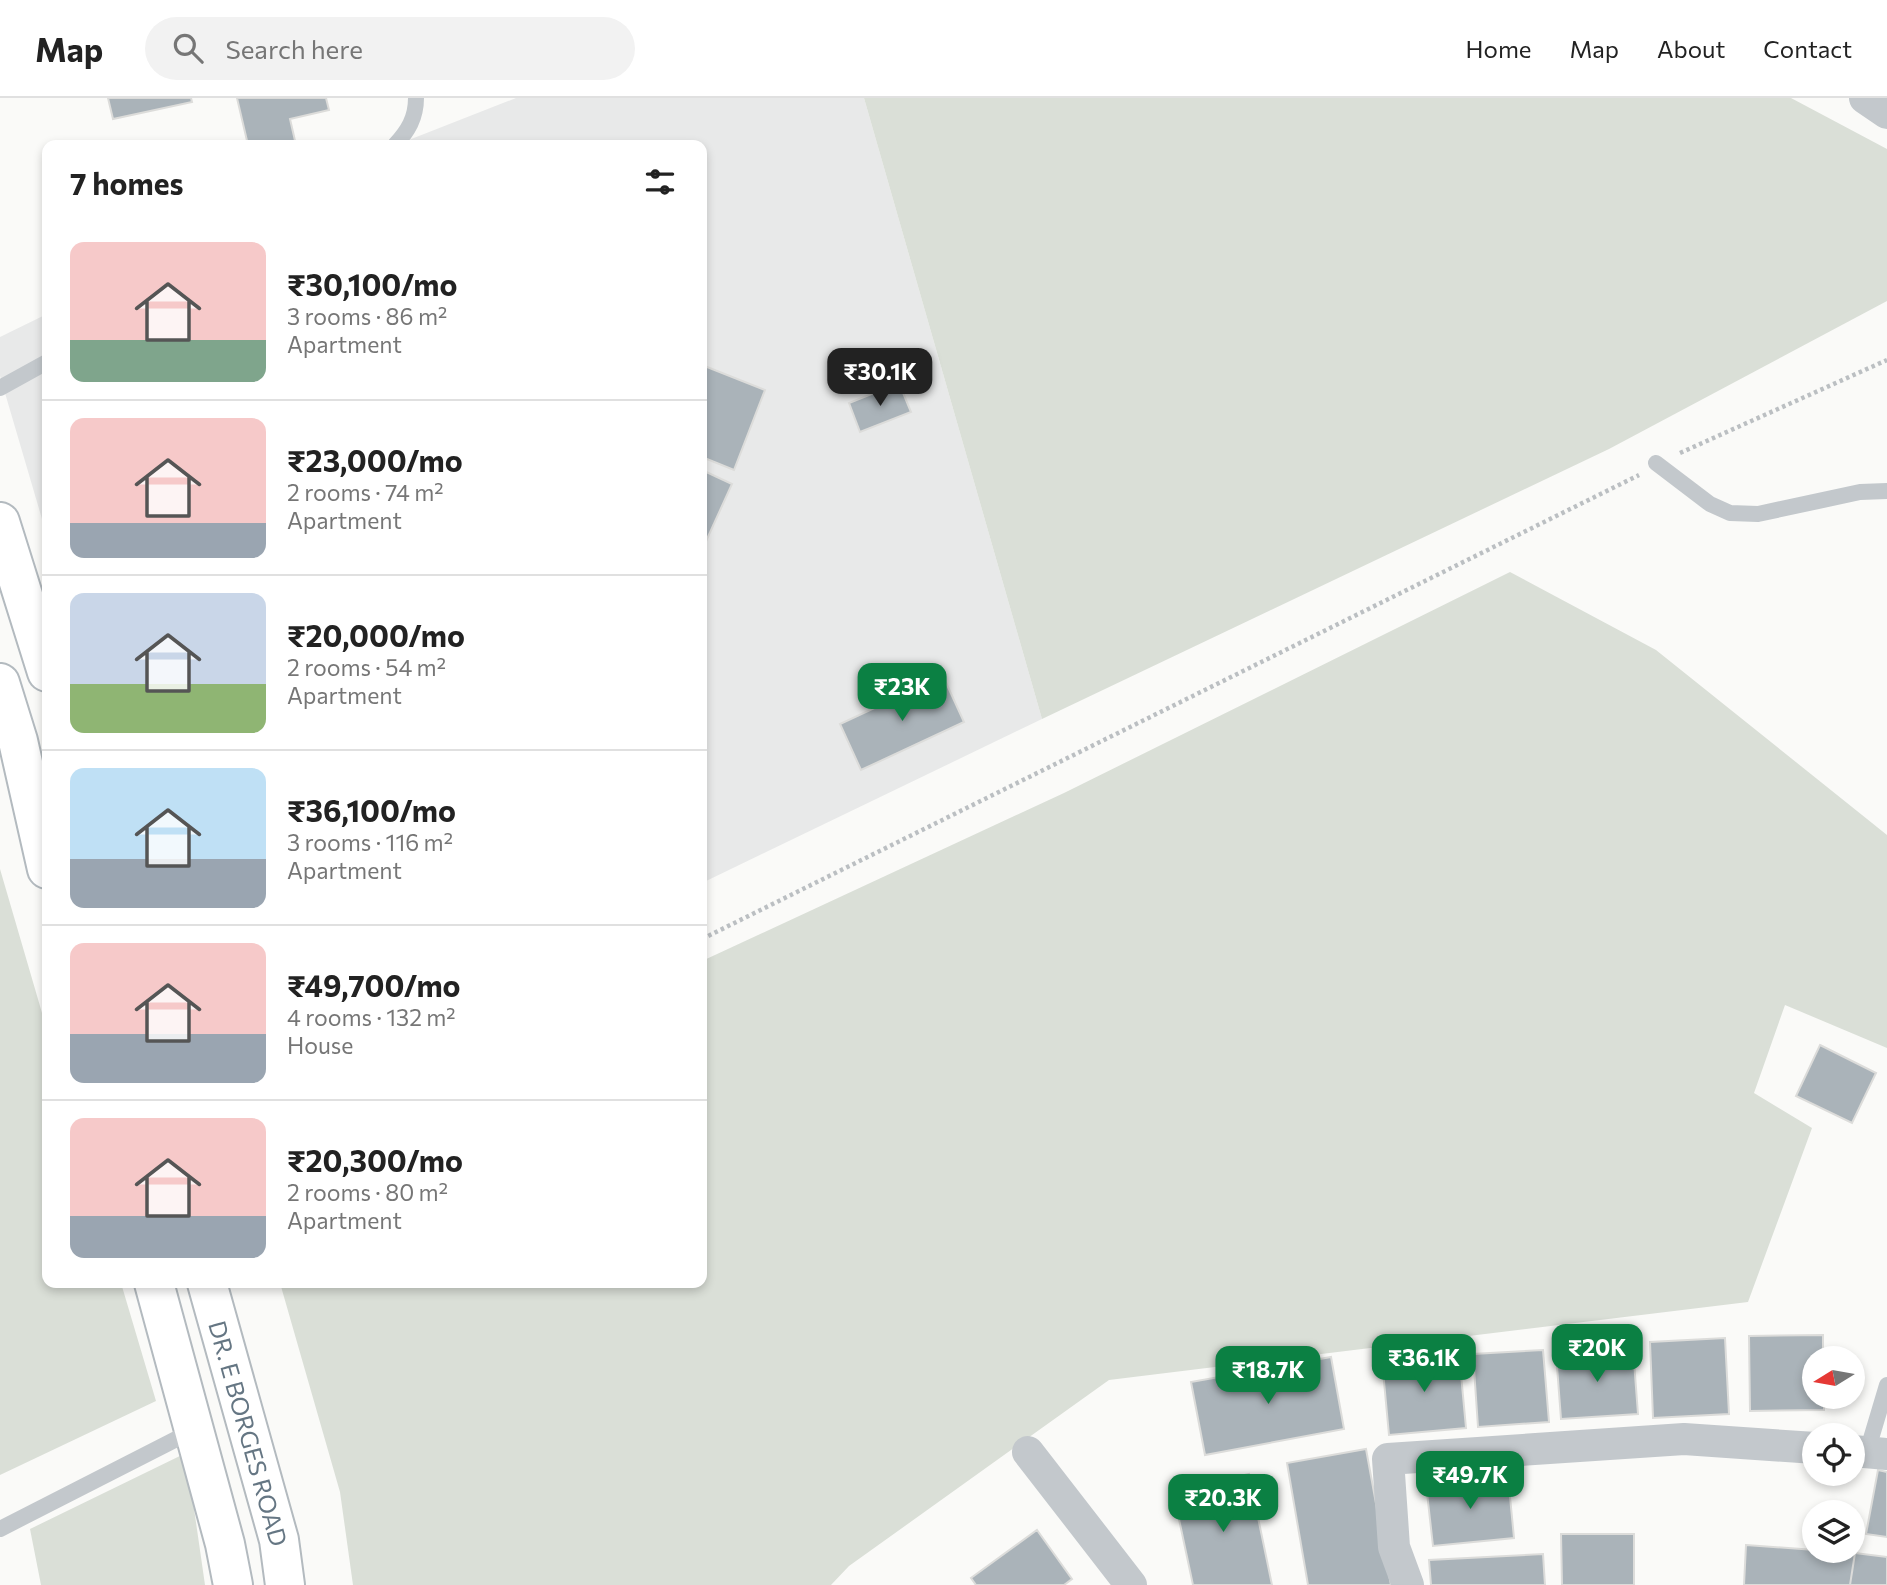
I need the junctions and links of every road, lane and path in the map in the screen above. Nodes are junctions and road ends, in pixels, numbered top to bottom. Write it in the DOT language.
graph roads {
  1 [pos="416,98"];
  2 [pos="1865,98"];
  3 [pos="1887,113"];
  4 [pos="400,140"];
  5 [pos="1887,360"];
  6 [pos="42,365"];
  7 [pos="0,388"];
  8 [pos="1656,463"];
  9 [pos="1887,491"];
  10 [pos="0,522"];
  11 [pos="42,656"];
  12 [pos="0,683"];
  13 [pos="9,744"];
  14 [pos="42,853"];
  15 [pos="707,937"];
  16 [pos="155,1288"];
  17 [pos="208,1288"];
  18 [pos="1887,1385"];
  19 [pos="194,1430"];
  20 [pos="1802,1447"];
  21 [pos="1028,1452"];
  22 [pos="1869,1452"];
  23 [pos="0,1529"];
  24 [pos="233,1585"];
  25 [pos="285,1585"];
  26 [pos="1131,1585"];
  27 [pos="1408,1585"];
  1 -- 4 [label="lane"];
  2 -- 3 [label="street"];
  5 -- 8 [label="path"];
  6 -- 7 [label="lane"];
  8 -- 9 [label="lane"];
  8 -- 15 [label="path"];
  10 -- 11 [label="main road"];
  12 -- 13 [label="main road"];
  13 -- 14 [label="main road"];
  16 -- 19 [label="main road, DR. E BORGES ROAD"];
  17 -- 25 [label="main road, DR. E BORGES ROAD"];
  18 -- 22 [label="lane"];
  19 -- 23 [label="lane"];
  19 -- 24 [label="main road, DR. E BORGES ROAD"];
  20 -- 27 [label="street"];
  21 -- 26 [label="street"];
}
